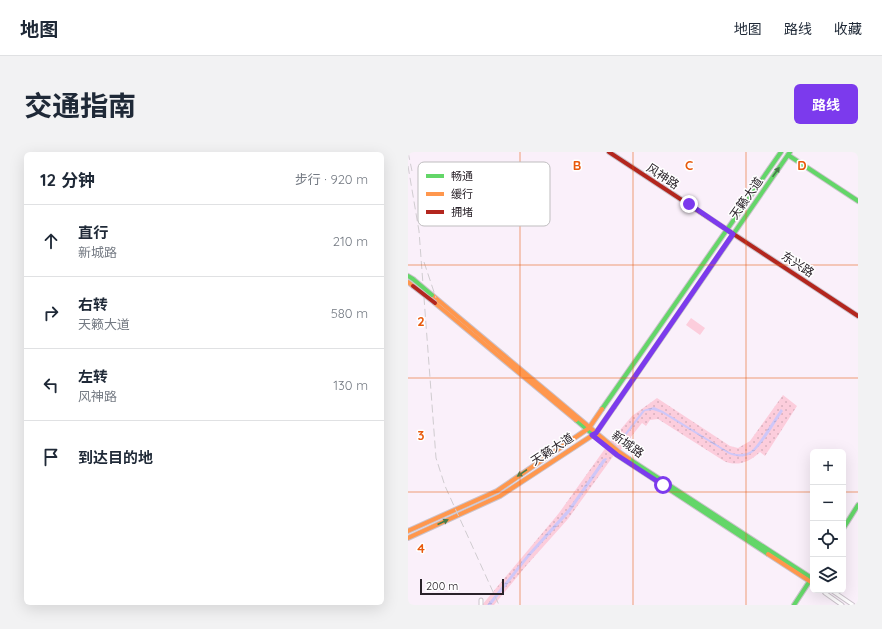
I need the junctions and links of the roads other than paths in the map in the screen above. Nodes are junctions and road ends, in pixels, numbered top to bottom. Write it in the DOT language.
graph roads {
  1 [pos="609,152"];
  2 [pos="781,152"];
  3 [pos="789,153"];
  4 [pos="858,201"];
  5 [pos="727,229"];
  6 [pos="733,234"];
  7 [pos="408,276"];
  8 [pos="408,282"];
  9 [pos="858,316"];
  10 [pos="588,429"];
  11 [pos="594,434"];
  12 [pos="858,506"];
  13 [pos="858,510"];
  14 [pos="846,524"];
  15 [pos="846,528"];
  16 [pos="408,531"];
  17 [pos="408,538"];
  18 [pos="810,578"];
  19 [pos="810,582"];
  20 [pos="825,593"];
  21 [pos="835,593"];
  22 [pos="481,600"];
  23 [pos="482,605"];
  24 [pos="795,605"];
  25 [pos="842,605"];
  26 [pos="853,605"];
  1 -- 5 [label="main road, 风神路"];
  2 -- 3 [label="main road"];
  2 -- 5 [label="main road, 天籁大道"];
  3 -- 4 [label="main road"];
  6 -- 3 [label="main road, 天籁大道, one-way"];
  5 -- 6 [label="main road, 东兴路"];
  5 -- 10 [label="main road, 天籁大道"];
  6 -- 9 [label="main road, 东兴路"];
  6 -- 11 [label="main road, 天籁大道"];
  7 -- 10 [label="main road, 新城路, bridge"];
  8 -- 10 [label="main road, 新城路, bridge"];
  10 -- 11 [label="main road, 新城路"];
  10 -- 16 [label="main road, 天籁大道, one-way"];
  17 -- 11 [label="main road, 天籁大道, one-way"];
  11 -- 18 [label="main road, 新城路"];
  12 -- 14 [label="main road"];
  13 -- 15 [label="main road"];
  19 -- 24 [label="main road"];
  20 -- 25 [label="street"];
  21 -- 26 [label="street"];
  22 -- 23 [label="street"];
}
